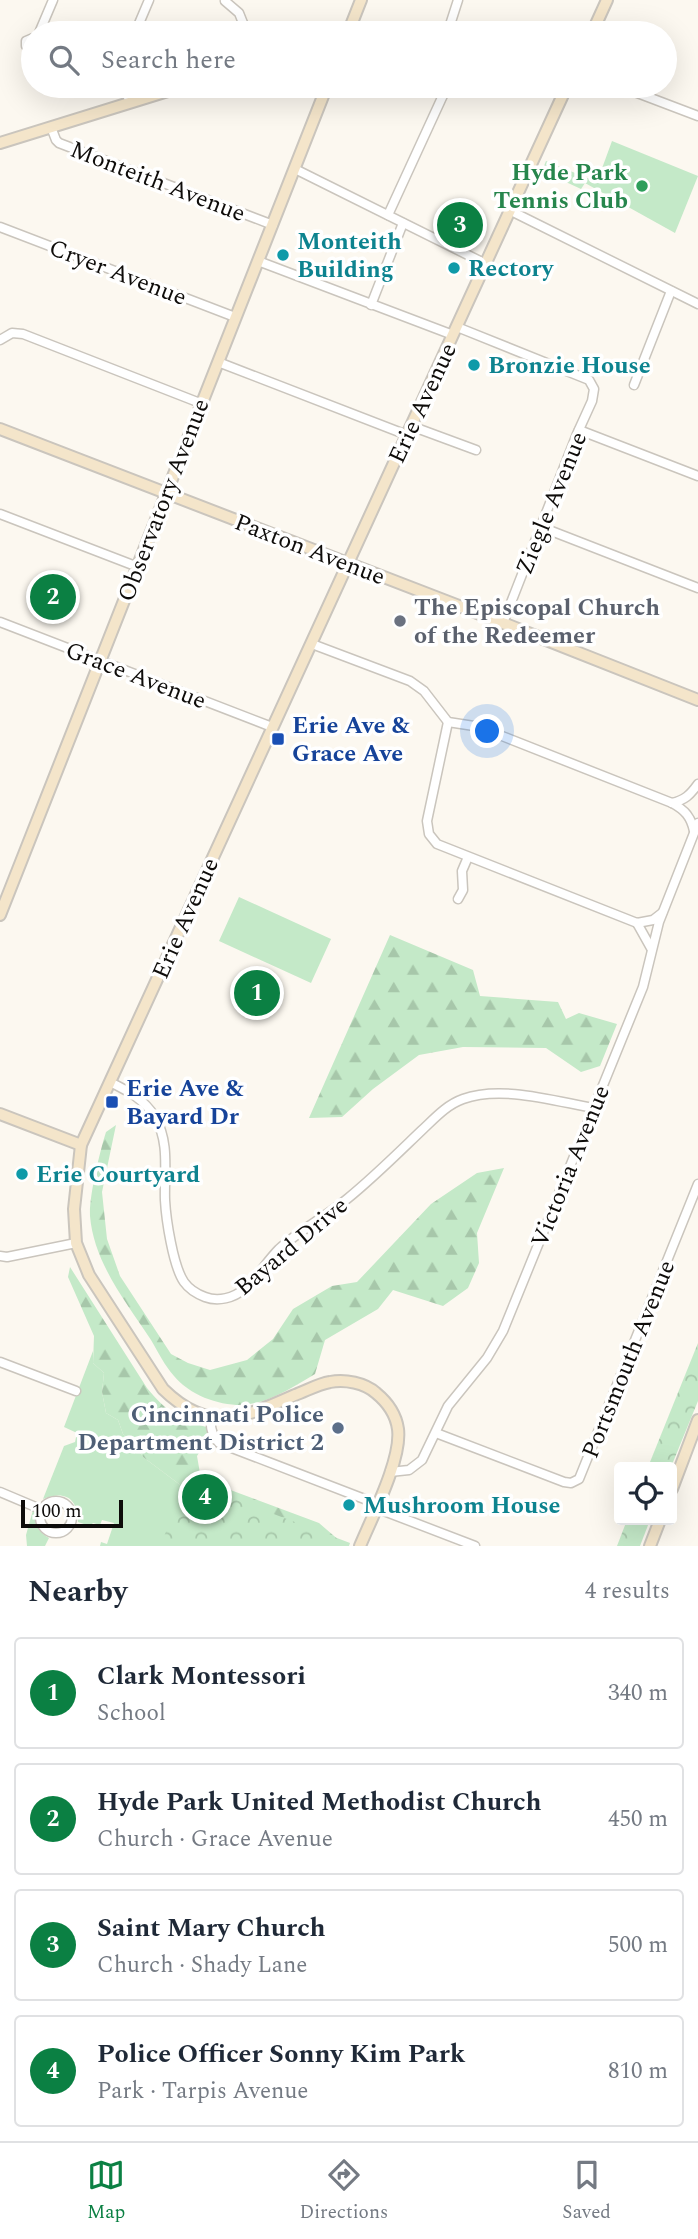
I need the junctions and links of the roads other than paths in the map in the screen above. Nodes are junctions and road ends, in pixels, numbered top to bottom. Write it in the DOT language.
graph roads {
  1 [pos="53,0"];
  2 [pos="149,0"];
  3 [pos="361,0"];
  4 [pos="458,0"];
  5 [pos="607,0"];
  6 [pos="225,1"];
  7 [pos="44,21"];
  8 [pos="140,21"];
  9 [pos="242,21"];
  10 [pos="353,21"];
  11 [pos="451,21"];
  12 [pos="597,21"];
  13 [pos="128,98"];
  14 [pos="144,98"];
  15 [pos="322,98"];
  16 [pos="442,98"];
  17 [pos="562,98"];
  18 [pos="651,98"];
  19 [pos="130,102"];
  20 [pos="698,116"];
  21 [pos="51,127"];
  22 [pos="0,143"];
  23 [pos="295,169"];
  24 [pos="511,211"];
  25 [pos="388,215"];
  26 [pos="403,223"];
  27 [pos="273,225"];
  28 [pos="0,227"];
  29 [pos="258,261"];
  30 [pos="486,264"];
  31 [pos="671,291"];
  32 [pos="698,304"];
  33 [pos="371,305"];
  34 [pos="235,317"];
  35 [pos="455,331"];
  36 [pos="0,340"];
  37 [pos="218,362"];
  38 [pos="634,385"];
  39 [pos="200,403"];
  40 [pos="0,429"];
  41 [pos="409,430"];
  42 [pos="579,430"];
  43 [pos="476,450"];
  44 [pos="698,476"];
  45 [pos="167,493"];
  46 [pos="0,514"];
  47 [pos="541,527"];
  48 [pos="348,565"];
  49 [pos="138,566"];
  50 [pos="698,588"];
  51 [pos="0,622"];
  52 [pos="503,623"];
  53 [pos="312,644"];
  54 [pos="100,661"];
  55 [pos="698,700"];
  56 [pos="448,722"];
  57 [pos="272,727"];
  58 [pos="698,784"];
  59 [pos="672,803"];
  60 [pos="698,822"];
  61 [pos="695,834"];
  62 [pos="468,857"];
  63 [pos="458,900"];
  64 [pos="664,911"];
  65 [pos="0,915"];
  66 [pos="637,923"];
  67 [pos="652,949"];
  68 [pos="110,1082"];
  69 [pos="593,1108"];
  70 [pos="0,1114"];
  71 [pos="81,1145"];
  72 [pos="698,1184"];
  73 [pos="76,1243"];
  74 [pos="0,1256"];
  75 [pos="0,1362"];
  76 [pos="76,1391"];
  77 [pos="211,1416"];
  78 [pos="698,1420"];
  79 [pos="436,1433"];
  80 [pos="390,1472"];
  81 [pos="677,1476"];
  82 [pos="0,1492"];
  83 [pos="376,1508"];
  84 [pos="41,1512"];
  85 [pos="658,1525"];
  86 [pos="360,1546"];
  87 [pos="474,1546"];
  88 [pos="650,1546"];
  1 -- 7 [label="street"];
  2 -- 8 [label="street"];
  3 -- 10 [label="street"];
  4 -- 11 [label="street"];
  5 -- 12 [label="street"];
  6 -- 9 [label="street"];
  13 -- 19 [label="street"];
  14 -- 19 [label="street"];
  15 -- 23 [label="street, Observatory Avenue"];
  16 -- 25 [label="street"];
  17 -- 24 [label="street, Erie Avenue"];
  18 -- 20 [label="street"];
  19 -- 21 [label="street"];
  21 -- 22 [label="street"];
  21 -- 27 [label="street, Monteith Avenue"];
  23 -- 25 [label="street"];
  23 -- 27 [label="street, Observatory Avenue"];
  24 -- 30 [label="street, Erie Avenue"];
  24 -- 31 [label="street"];
  25 -- 26 [label="street"];
  26 -- 30 [label="street"];
  26 -- 33 [label="street"];
  27 -- 29 [label="street, Observatory Avenue"];
  28 -- 34 [label="street, Cryer Avenue"];
  29 -- 33 [label="street"];
  29 -- 34 [label="street, Observatory Avenue"];
  30 -- 35 [label="street, Erie Avenue"];
  31 -- 32 [label="street"];
  31 -- 38 [label="street"];
  33 -- 35 [label="street"];
  34 -- 37 [label="street, Observatory Avenue"];
  35 -- 41 [label="street, Erie Avenue"];
  35 -- 42 [label="street, Ziegle Avenue"];
  36 -- 39 [label="street"];
  37 -- 39 [label="street, Observatory Avenue"];
  37 -- 41 [label="street"];
  39 -- 45 [label="street, Observatory Avenue"];
  40 -- 45 [label="street, Paxton Avenue"];
  41 -- 43 [label="street"];
  41 -- 48 [label="street, Erie Avenue"];
  42 -- 44 [label="street"];
  42 -- 47 [label="street, Ziegle Avenue"];
  45 -- 48 [label="street, Paxton Avenue"];
  45 -- 49 [label="street, Observatory Avenue"];
  46 -- 49 [label="street"];
  47 -- 50 [label="street"];
  47 -- 52 [label="street, Ziegle Avenue"];
  48 -- 52 [label="street, Paxton Avenue"];
  48 -- 53 [label="street, Erie Avenue"];
  49 -- 54 [label="street, Observatory Avenue"];
  51 -- 54 [label="street, Grace Avenue"];
  52 -- 55 [label="street, Paxton Avenue"];
  53 -- 56 [label="street"];
  53 -- 57 [label="street, Erie Avenue"];
  54 -- 57 [label="street, Grace Avenue"];
  54 -- 65 [label="street, Observatory Avenue"];
  56 -- 59 [label="street"];
  56 -- 62 [label="street"];
  57 -- 68 [label="street, Erie Avenue"];
  58 -- 59 [label="street"];
  59 -- 61 [label="street"];
  60 -- 61 [label="street, Victoria Avenue"];
  61 -- 64 [label="street, Victoria Avenue"];
  62 -- 63 [label="street"];
  62 -- 66 [label="street"];
  64 -- 66 [label="street"];
  64 -- 67 [label="street, Victoria Avenue"];
  66 -- 67 [label="street"];
  67 -- 69 [label="street, Victoria Avenue"];
  68 -- 69 [label="street, Bayard Drive"];
  68 -- 71 [label="street, Erie Avenue"];
  69 -- 79 [label="street, Victoria Avenue"];
  70 -- 71 [label="street"];
  71 -- 73 [label="street, Erie Avenue"];
  72 -- 79 [label="street, Portsmouth Avenue"];
  73 -- 74 [label="street"];
  73 -- 77 [label="street, Erie Avenue"];
  75 -- 76 [label="street"];
  77 -- 80 [label="street, Erie Avenue"];
  77 -- 83 [label="street"];
  78 -- 81 [label="street"];
  79 -- 80 [label="street, Victoria Avenue"];
  80 -- 83 [label="street, Erie Avenue"];
  82 -- 84 [label="street"];
  83 -- 86 [label="street, Erie Avenue"];
  83 -- 87 [label="street"];
  84 -- 84 [label="street"];
  85 -- 88 [label="street"];
}
